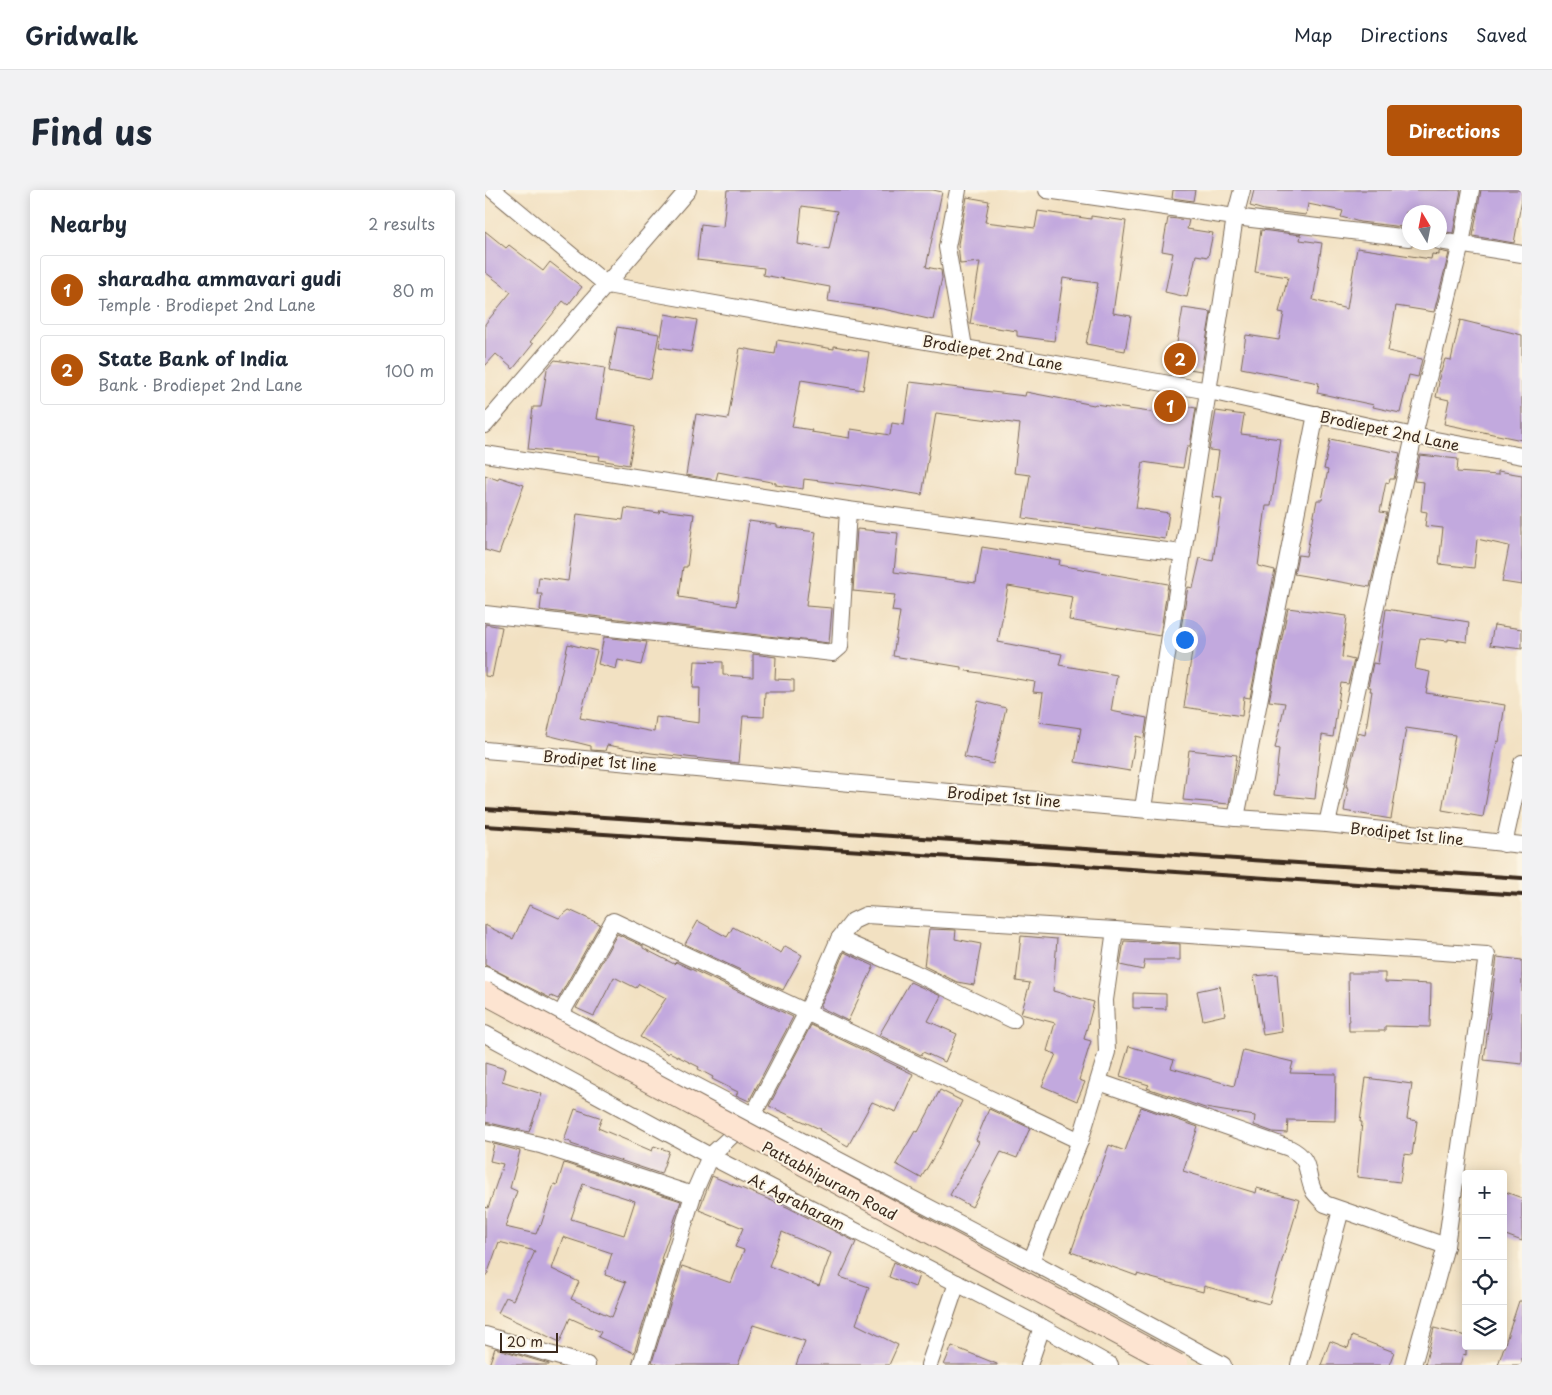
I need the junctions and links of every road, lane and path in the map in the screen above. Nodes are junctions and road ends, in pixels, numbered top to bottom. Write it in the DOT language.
graph roads {
  1 [pos="493,190"];
  2 [pos="688,190"];
  3 [pos="958,190"];
  4 [pos="1047,190"];
  5 [pos="1242,190"];
  6 [pos="1471,190"];
  7 [pos="1235,217"];
  8 [pos="1402,237"];
  9 [pos="1447,242"];
  10 [pos="1461,244"];
  11 [pos="1522,254"];
  12 [pos="607,285"];
  13 [pos="963,347"];
  14 [pos="1209,391"];
  15 [pos="1316,414"];
  16 [pos="488,416"];
  17 [pos="1414,436"];
  18 [pos="485,454"];
  19 [pos="1522,456"];
  20 [pos="848,510"];
  21 [pos="1182,552"];
  22 [pos="485,614"];
  23 [pos="485,750"];
  24 [pos="1522,763"];
  25 [pos="1143,808"];
  26 [pos="1236,818"];
  27 [pos="1327,824"];
  28 [pos="1504,844"];
  29 [pos="1522,845"];
  30 [pos="1115,930"];
  31 [pos="839,939"];
  32 [pos="485,975"];
  33 [pos="485,993"];
  34 [pos="485,1007"];
  35 [pos="807,1012"];
  36 [pos="561,1014"];
  37 [pos="1013,1020"];
  38 [pos="485,1034"];
  39 [pos="1099,1082"];
  40 [pos="752,1117"];
  41 [pos="485,1132"];
  42 [pos="1080,1141"];
  43 [pos="710,1156"];
  44 [pos="693,1195"];
  45 [pos="1341,1210"];
  46 [pos="1446,1246"];
  47 [pos="1031,1261"];
  48 [pos="957,1283"];
  49 [pos="1042,1328"];
  50 [pos="485,1335"];
  51 [pos="587,1365"];
  52 [pos="641,1365"];
  53 [pos="929,1365"];
  54 [pos="1029,1365"];
  55 [pos="1110,1365"];
  56 [pos="1149,1365"];
  57 [pos="1177,1365"];
  58 [pos="1223,1365"];
  59 [pos="1299,1365"];
  60 [pos="1413,1365"];
  1 -- 12 [label="street, Brodiepet 2nd Lane"];
  2 -- 12 [label="street"];
  3 -- 13 [label="street"];
  4 -- 7 [label="street"];
  5 -- 7 [label="street"];
  6 -- 10 [label="street"];
  7 -- 8 [label="street"];
  7 -- 14 [label="street"];
  9 -- 10 [label="street"];
  10 -- 11 [label="street"];
  10 -- 17 [label="street"];
  12 -- 13 [label="street, Brodiepet 2nd Lane"];
  12 -- 16 [label="street"];
  13 -- 14 [label="street, Brodiepet 2nd Lane"];
  14 -- 15 [label="street, Brodiepet 2nd Lane"];
  14 -- 21 [label="street"];
  15 -- 17 [label="street, Brodiepet 2nd Lane"];
  15 -- 26 [label="street"];
  17 -- 19 [label="street, Brodiepet 2nd Lane"];
  17 -- 27 [label="street"];
  18 -- 20 [label="street"];
  20 -- 21 [label="street"];
  20 -- 22 [label="street"];
  21 -- 25 [label="street"];
  23 -- 25 [label="street, Brodipet 1st line"];
  24 -- 28 [label="street"];
  25 -- 26 [label="street, Brodipet 1st line"];
  26 -- 27 [label="street, Brodipet 1st line"];
  27 -- 28 [label="street, Brodipet 1st line"];
  28 -- 29 [label="street, Brodipet 1st line"];
  30 -- 31 [label="street"];
  30 -- 39 [label="street"];
  30 -- 46 [label="street"];
  31 -- 35 [label="street"];
  31 -- 37 [label="street"];
  32 -- 36 [label="street"];
  33 -- 57 [label="street, Pattabhipuram Road, bridge"];
  34 -- 56 [label="street, Pattabhipuram Road"];
  35 -- 36 [label="street"];
  35 -- 40 [label="street"];
  35 -- 42 [label="street"];
  36 -- 40 [label="street"];
  38 -- 43 [label="street, At Agraharam"];
  39 -- 42 [label="street"];
  39 -- 45 [label="street"];
  40 -- 43 [label="street"];
  40 -- 47 [label="street"];
  41 -- 44 [label="street"];
  42 -- 47 [label="street"];
  43 -- 44 [label="street"];
  43 -- 48 [label="street, At Agraharam"];
  44 -- 52 [label="street"];
  45 -- 46 [label="street"];
  45 -- 59 [label="street"];
  46 -- 60 [label="street"];
  47 -- 58 [label="street"];
  48 -- 49 [label="street, At Agraharam"];
  48 -- 53 [label="street"];
  49 -- 54 [label="street"];
  49 -- 55 [label="street, At Agraharam"];
  50 -- 51 [label="street"];
}
